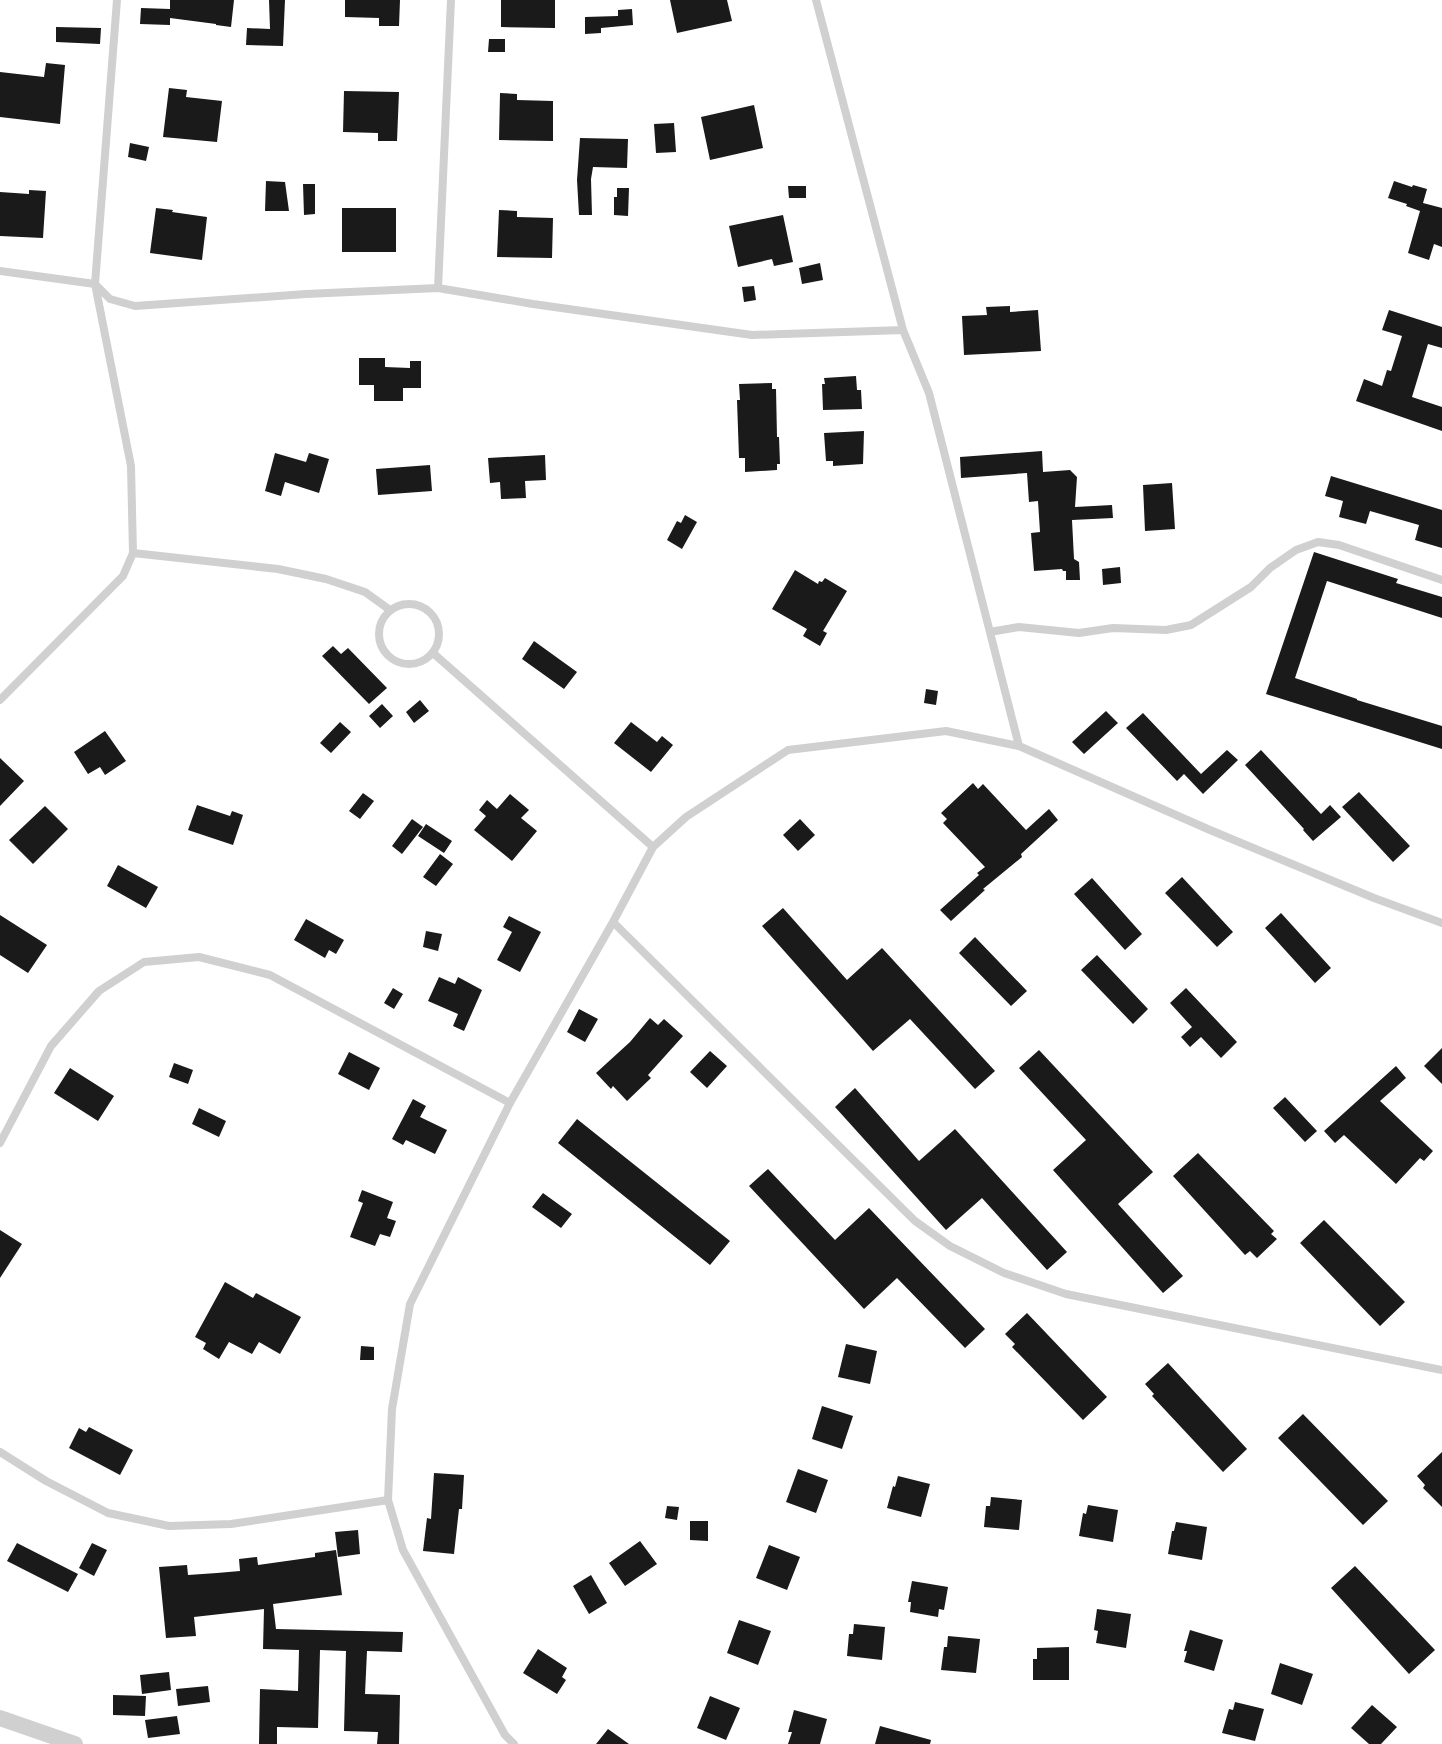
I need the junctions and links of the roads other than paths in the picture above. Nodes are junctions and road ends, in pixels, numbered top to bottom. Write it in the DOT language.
graph roads {
  1 [pos="117,0"];
  2 [pos="451,0"];
  3 [pos="816,0"];
  4 [pos="0,271"];
  5 [pos="95,284"];
  6 [pos="438,288"];
  7 [pos="903,330"];
  8 [pos="133,553"];
  9 [pos="1442,580"];
  10 [pos="390,610"];
  11 [pos="990,632"];
  12 [pos="432,653"];
  13 [pos="0,700"];
  14 [pos="1019,746"];
  15 [pos="653,847"];
  16 [pos="613,922"];
  17 [pos="1442,923"];
  18 [pos="510,1103"];
  19 [pos="0,1143"];
  20 [pos="1442,1370"];
  21 [pos="0,1452"];
  22 [pos="388,1500"];
  23 [pos="0,1718"];
  24 [pos="75,1744"];
  25 [pos="514,1744"];
  1 -- 5 [label="lane"];
  2 -- 6 [label="lane"];
  3 -- 7 [label="lane"];
  4 -- 5 [label="lane"];
  5 -- 6 [label="lane"];
  5 -- 8 [label="lane"];
  6 -- 7 [label="lane"];
  7 -- 11 [label="lane"];
  8 -- 10 [label="lane"];
  8 -- 13 [label="lane"];
  9 -- 11 [label="lane"];
  10 -- 12 [label="lane"];
  10 -- 12 [label="lane"];
  11 -- 14 [label="lane"];
  12 -- 15 [label="lane"];
  14 -- 15 [label="lane"];
  14 -- 17 [label="lane"];
  15 -- 16 [label="lane"];
  16 -- 18 [label="lane"];
  16 -- 20 [label="lane"];
  18 -- 19 [label="lane"];
  18 -- 22 [label="lane"];
  21 -- 22 [label="lane"];
  22 -- 25 [label="lane"];
  23 -- 24 [label="street"];
}
